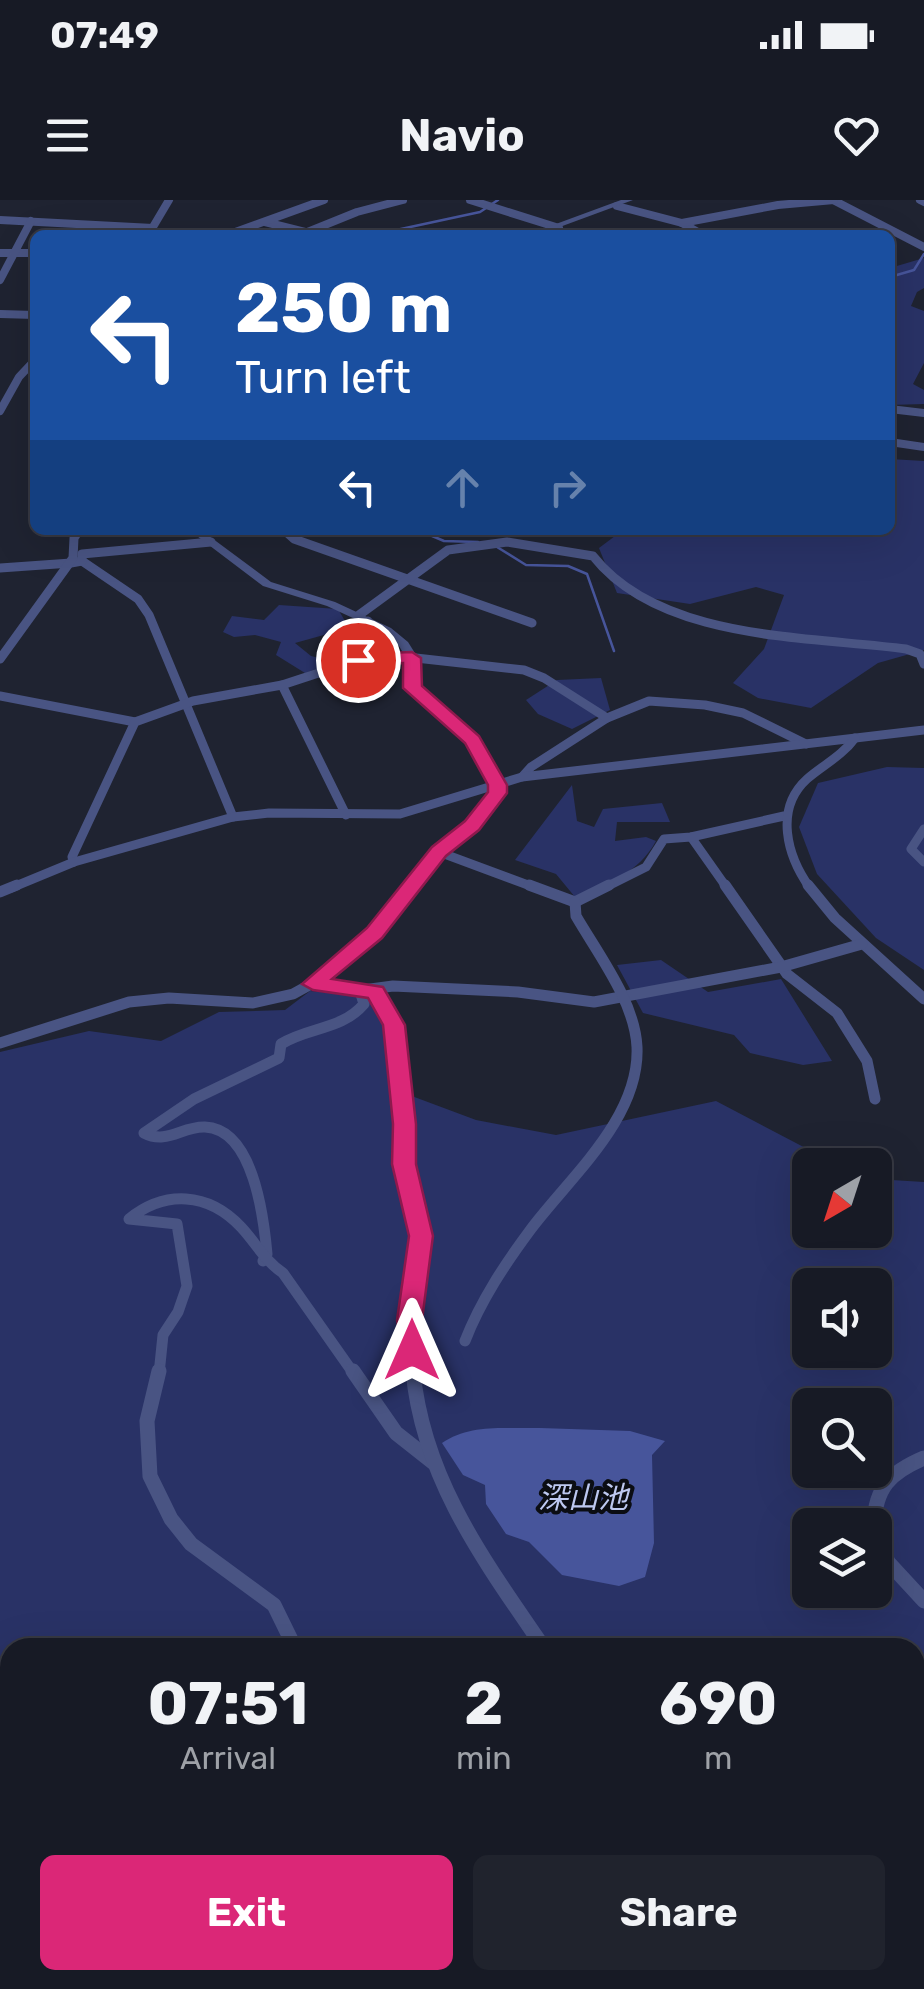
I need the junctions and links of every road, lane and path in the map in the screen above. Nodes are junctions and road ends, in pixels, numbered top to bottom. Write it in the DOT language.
graph roads {
  1 [pos="170,200"];
  2 [pos="324,200"];
  3 [pos="403,200"];
  4 [pos="470,200"];
  5 [pos="630,200"];
  6 [pos="833,200"];
  7 [pos="617,206"];
  8 [pos="0,220"];
  9 [pos="31,221"];
  10 [pos="265,222"];
  11 [pos="682,223"];
  12 [pos="558,228"];
  13 [pos="138,230"];
  14 [pos="151,230"];
  15 [pos="242,230"];
  16 [pos="290,230"];
  17 [pos="314,230"];
  18 [pos="550,230"];
  19 [pos="694,230"];
  20 [pos="883,230"];
  21 [pos="895,236"];
  22 [pos="924,248"];
  23 [pos="0,253"];
  24 [pos="15,253"];
  25 [pos="30,254"];
  26 [pos="0,280"];
  27 [pos="0,314"];
  28 [pos="30,315"];
  29 [pos="30,365"];
  30 [pos="895,410"];
  31 [pos="0,411"];
  32 [pos="924,413"];
  33 [pos="895,443"];
  34 [pos="924,447"];
  35 [pos="79,535"];
  36 [pos="202,535"];
  37 [pos="289,535"];
  38 [pos="211,542"];
  39 [pos="76,562"];
  40 [pos="0,568"];
  41 [pos="408,580"];
  42 [pos="364,618"];
  43 [pos="532,623"];
  44 [pos="412,658"];
  45 [pos="0,659"];
  46 [pos="358,660"];
  47 [pos="924,664"];
  48 [pos="282,685"];
  49 [pos="0,696"];
  50 [pos="184,704"];
  51 [pos="607,718"];
  52 [pos="135,722"];
  53 [pos="924,730"];
  54 [pos="855,738"];
  55 [pos="806,744"];
  56 [pos="522,777"];
  57 [pos="498,785"];
  58 [pos="346,816"];
  59 [pos="784,816"];
  60 [pos="233,817"];
  61 [pos="924,829"];
  62 [pos="691,837"];
  63 [pos="439,852"];
  64 [pos="74,862"];
  65 [pos="924,862"];
  66 [pos="0,892"];
  67 [pos="575,902"];
  68 [pos="862,944"];
  69 [pos="781,967"];
  70 [pos="313,984"];
  71 [pos="360,992"];
  72 [pos="376,992"];
  73 [pos="620,998"];
  74 [pos="924,998"];
  75 [pos="0,1043"];
  76 [pos="876,1100"];
  77 [pos="263,1261"];
  78 [pos="466,1341"];
  79 [pos="924,1458"];
  80 [pos="434,1463"];
  81 [pos="874,1508"];
  82 [pos="892,1566"];
  83 [pos="924,1600"];
  84 [pos="290,1638"];
  85 [pos="537,1638"];
  1 -- 14 [label="street"];
  2 -- 10 [label="street"];
  3 -- 17 [label="street"];
  4 -- 12 [label="street"];
  5 -- 7 [label="street"];
  6 -- 11 [label="street"];
  6 -- 20 [label="street"];
  7 -- 11 [label="street"];
  7 -- 12 [label="street"];
  8 -- 9 [label="street"];
  9 -- 13 [label="street"];
  9 -- 24 [label="street"];
  10 -- 15 [label="street"];
  10 -- 16 [label="street"];
  11 -- 19 [label="street"];
  12 -- 18 [label="street"];
  21 -- 22 [label="street"];
  23 -- 24 [label="street"];
  24 -- 25 [label="street"];
  24 -- 26 [label="street"];
  27 -- 28 [label="street"];
  29 -- 31 [label="street"];
  30 -- 32 [label="street"];
  33 -- 34 [label="street"];
  35 -- 39 [label="street"];
  36 -- 38 [label="street"];
  37 -- 41 [label="street"];
  38 -- 39 [label="street"];
  38 -- 42 [label="street"];
  39 -- 40 [label="street"];
  39 -- 45 [label="street"];
  39 -- 50 [label="street"];
  41 -- 42 [label="street"];
  41 -- 43 [label="street"];
  41 -- 47 [label="street"];
  42 -- 44 [label="street"];
  42 -- 46 [label="street"];
  44 -- 46 [label="street"];
  44 -- 51 [label="street"];
  44 -- 57 [label="street"];
  46 -- 48 [label="street"];
  48 -- 50 [label="street"];
  48 -- 58 [label="street"];
  49 -- 52 [label="street"];
  50 -- 52 [label="street"];
  50 -- 60 [label="street"];
  51 -- 55 [label="street"];
  51 -- 56 [label="street"];
  52 -- 64 [label="street"];
  53 -- 54 [label="street"];
  54 -- 55 [label="street"];
  54 -- 59 [label="street"];
  55 -- 56 [label="street"];
  56 -- 57 [label="street"];
  57 -- 58 [label="street"];
  57 -- 63 [label="street"];
  58 -- 60 [label="street"];
  59 -- 62 [label="street"];
  59 -- 68 [label="street"];
  60 -- 64 [label="street"];
  61 -- 65 [label="street"];
  62 -- 67 [label="street"];
  62 -- 69 [label="street"];
  63 -- 67 [label="street"];
  63 -- 70 [label="street"];
  64 -- 66 [label="street"];
  67 -- 73 [label="street"];
  68 -- 69 [label="street"];
  68 -- 74 [label="street"];
  69 -- 73 [label="street"];
  69 -- 76 [label="street"];
  70 -- 71 [label="street"];
  70 -- 75 [label="street"];
  71 -- 72 [label="street"];
  71 -- 77 [label="street"];
  72 -- 73 [label="street"];
  72 -- 80 [label="street"];
  73 -- 78 [label="street"];
  77 -- 80 [label="street"];
  77 -- 84 [label="street"];
  79 -- 81 [label="street"];
  80 -- 85 [label="street"];
  82 -- 83 [label="street"];
}
